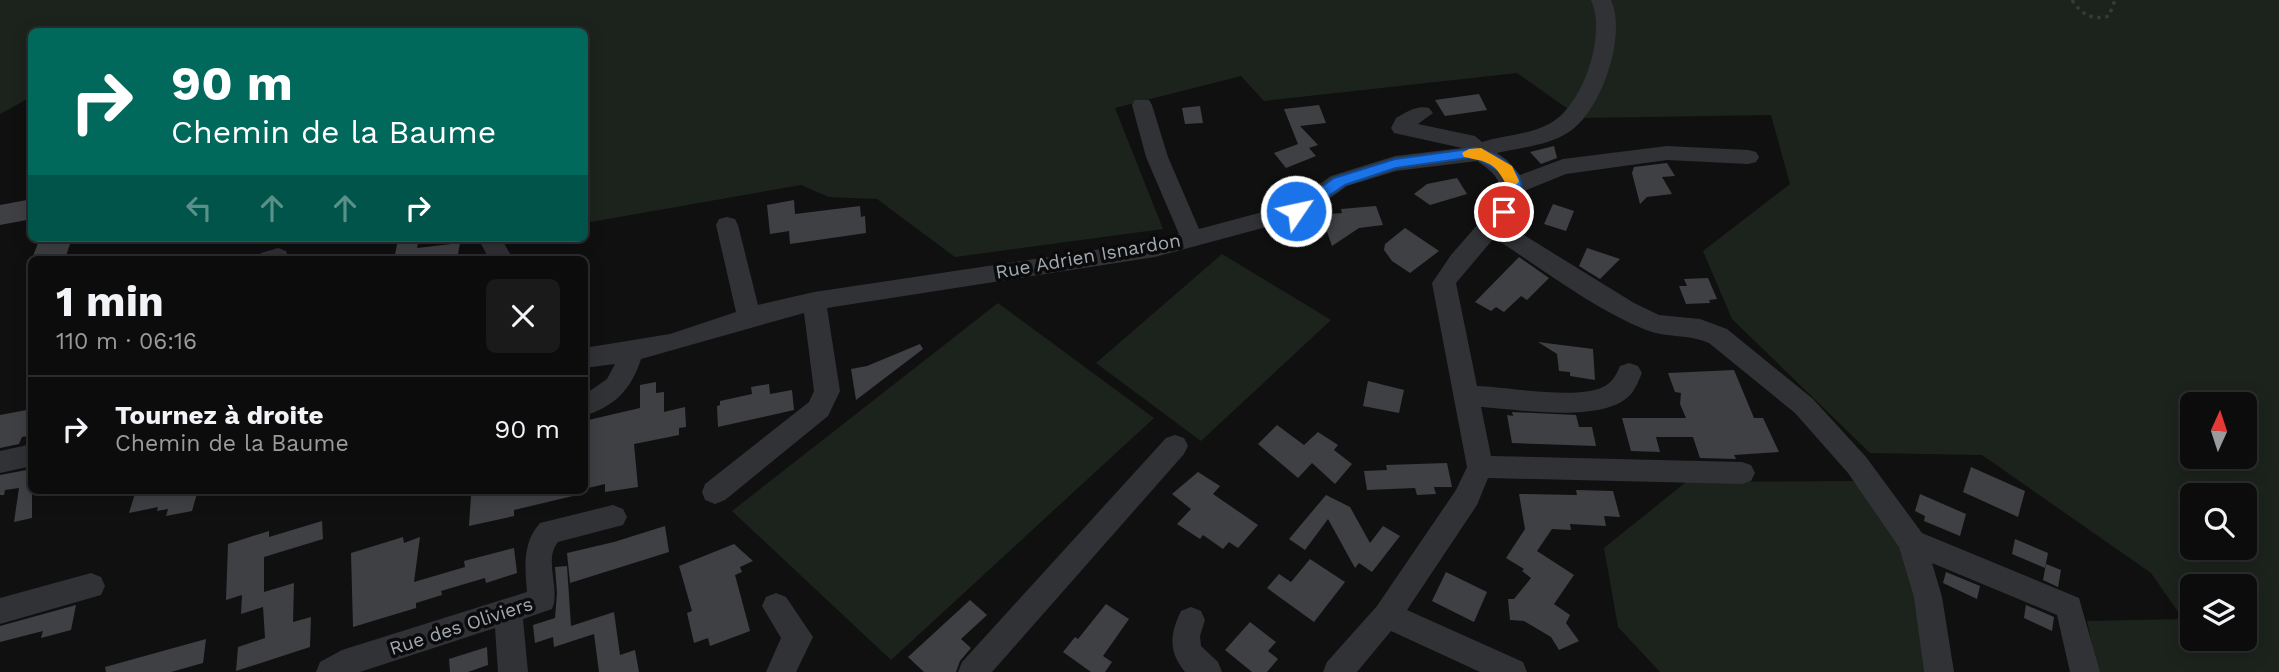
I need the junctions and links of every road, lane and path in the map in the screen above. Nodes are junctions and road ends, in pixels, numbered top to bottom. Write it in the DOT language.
graph roads {
  1 [pos="1601,0"];
  2 [pos="2072,0"];
  3 [pos="2115,0"];
  4 [pos="1142,105"];
  5 [pos="1422,113"];
  6 [pos="1478,153"];
  7 [pos="1748,157"];
  8 [pos="1514,186"];
  9 [pos="727,225"];
  10 [pos="1494,227"];
  11 [pos="1192,238"];
  12 [pos="814,301"];
  13 [pos="750,317"];
  14 [pos="631,352"];
  15 [pos="588,357"];
  16 [pos="1629,373"];
  17 [pos="1466,396"];
  18 [pos="588,404"];
  19 [pos="1175,446"];
  20 [pos="28,456"];
  21 [pos="0,462"];
  22 [pos="1480,467"];
  23 [pos="1742,473"];
  24 [pos="715,492"];
  25 [pos="613,517"];
  26 [pos="1912,542"];
  27 [pos="91,586"];
  28 [pos="776,606"];
  29 [pos="0,611"];
  30 [pos="508,611"];
  31 [pos="1387,615"];
  32 [pos="1191,620"];
  33 [pos="331,672"];
  34 [pos="513,672"];
  35 [pos="781,672"];
  36 [pos="973,672"];
  37 [pos="1207,672"];
  38 [pos="1338,672"];
  39 [pos="1512,672"];
  40 [pos="1939,672"];
  41 [pos="2085,672"];
  1 -- 6 [label="street, Rue Adrien Isnardon"];
  2 -- 3 [label="path"];
  4 -- 11 [label="street"];
  5 -- 6 [label="street"];
  6 -- 8 [label="street"];
  6 -- 11 [label="street, Rue Adrien Isnardon"];
  7 -- 8 [label="street"];
  8 -- 10 [label="street"];
  9 -- 13 [label="street"];
  10 -- 17 [label="street"];
  10 -- 26 [label="street"];
  11 -- 12 [label="street, Rue Adrien Isnardon"];
  12 -- 13 [label="street, Rue Adrien Isnardon"];
  12 -- 24 [label="street"];
  13 -- 14 [label="street, Rue Adrien Isnardon"];
  14 -- 15 [label="street, Rue Adrien Isnardon"];
  14 -- 18 [label="street"];
  16 -- 17 [label="street"];
  17 -- 22 [label="street"];
  19 -- 36 [label="street"];
  20 -- 21 [label="street"];
  22 -- 23 [label="street"];
  22 -- 31 [label="street"];
  25 -- 30 [label="street, Rue des Oliviers"];
  26 -- 40 [label="street"];
  26 -- 41 [label="street"];
  27 -- 29 [label="street"];
  28 -- 35 [label="street"];
  30 -- 33 [label="street, Rue des Oliviers"];
  30 -- 34 [label="street"];
  31 -- 38 [label="street"];
  31 -- 39 [label="street"];
  32 -- 37 [label="street"];
}
